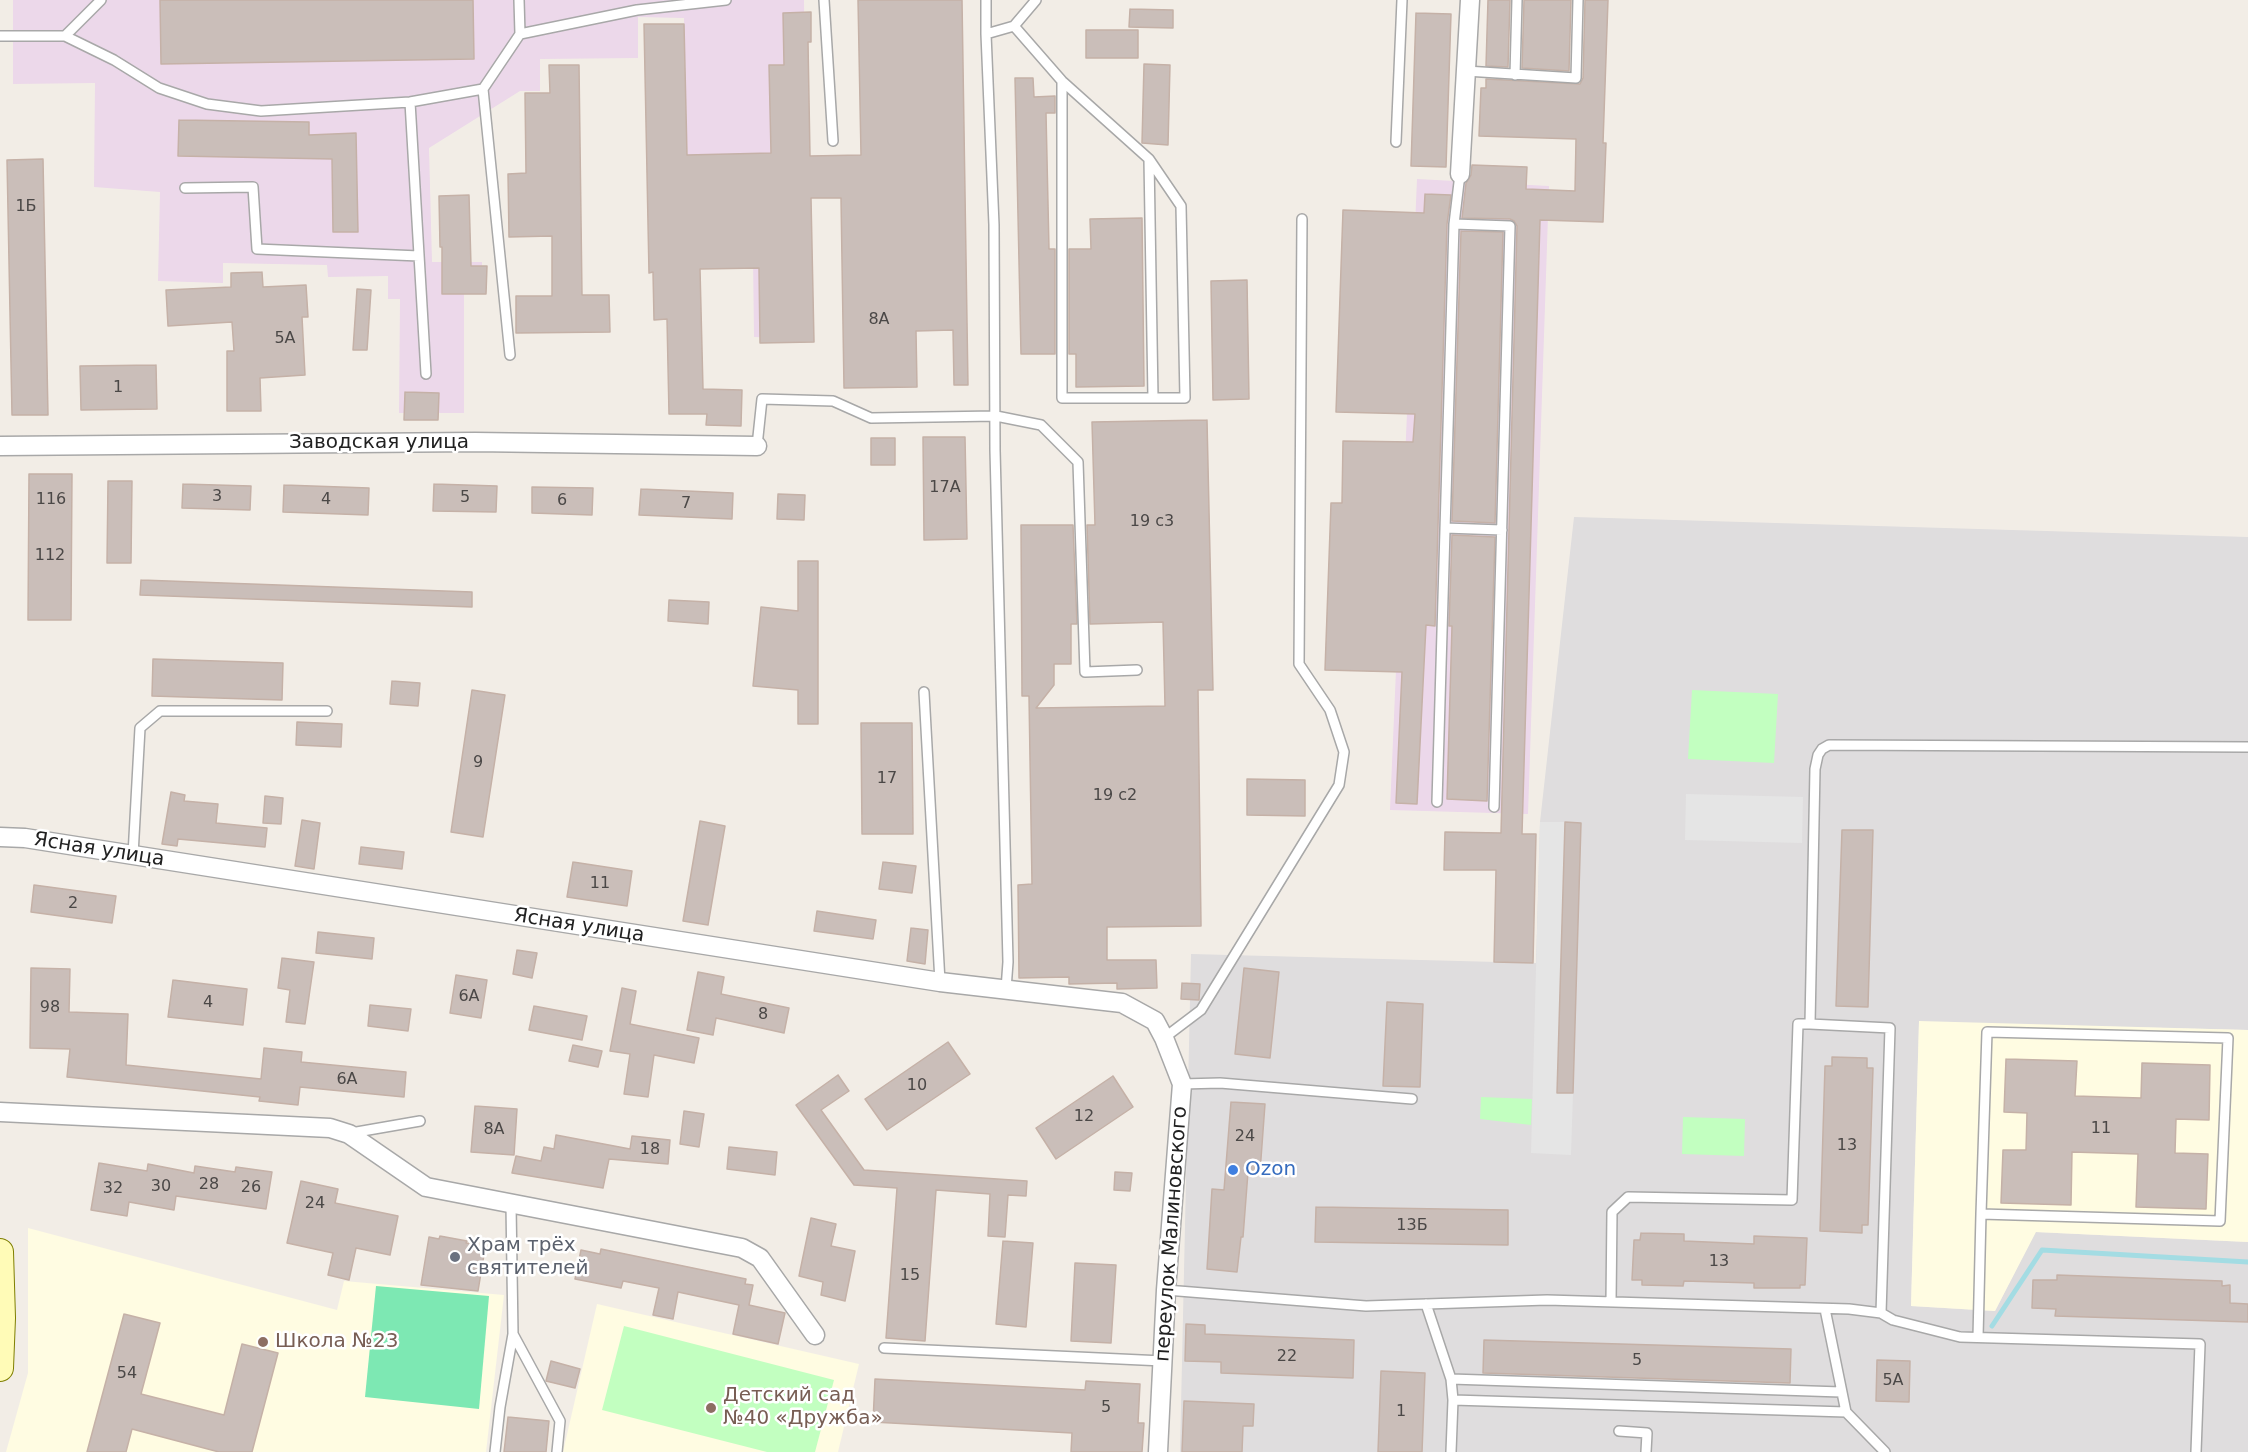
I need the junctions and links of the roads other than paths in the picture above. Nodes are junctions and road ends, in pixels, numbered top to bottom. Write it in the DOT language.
graph roads {
  1 [pos="101,0"];
  2 [pos="519,0"];
  3 [pos="726,0"];
  4 [pos="824,0"];
  5 [pos="986,0"];
  6 [pos="1036,0"];
  7 [pos="1402,0"];
  8 [pos="1470,0"];
  9 [pos="1517,0"];
  10 [pos="1578,0"];
  11 [pos="637,5"];
  12 [pos="1014,26"];
  13 [pos="520,34"];
  14 [pos="986,34"];
  15 [pos="0,36"];
  16 [pos="65,36"];
  17 [pos="1466,71"];
  18 [pos="1515,75"];
  19 [pos="1062,81"];
  20 [pos="483,89"];
  21 [pos="410,102"];
  22 [pos="833,141"];
  23 [pos="1395,142"];
  24 [pos="1149,159"];
  25 [pos="1460,174"];
  26 [pos="185,188"];
  27 [pos="1302,219"];
  28 [pos="1454,224"];
  29 [pos="419,256"];
  30 [pos="510,355"];
  31 [pos="426,374"];
  32 [pos="1153,398"];
  33 [pos="996,417"];
  34 [pos="0,446"];
  35 [pos="757,446"];
  36 [pos="1445,528"];
  37 [pos="1502,530"];
  38 [pos="1137,670"];
  39 [pos="924,692"];
  40 [pos="327,711"];
  41 [pos="2248,747"];
  42 [pos="1437,802"];
  43 [pos="1494,807"];
  44 [pos="0,837"];
  45 [pos="133,855"];
  46 [pos="940,982"];
  47 [pos="1006,989"];
  48 [pos="1155,1021"];
  49 [pos="1810,1024"];
  50 [pos="1164,1038"];
  51 [pos="1182,1084"];
  52 [pos="1412,1100"];
  53 [pos="0,1112"];
  54 [pos="420,1121"];
  55 [pos="349,1134"];
  56 [pos="511,1205"];
  57 [pos="1982,1214"];
  58 [pos="0,1252"];
  59 [pos="1166,1290"];
  60 [pos="1611,1302"];
  61 [pos="1426,1304"];
  62 [pos="1825,1309"];
  63 [pos="1881,1313"];
  64 [pos="513,1334"];
  65 [pos="815,1335"];
  66 [pos="1978,1337"];
  67 [pos="884,1348"];
  68 [pos="1163,1361"];
  69 [pos="0,1368"];
  70 [pos="1450,1379"];
  71 [pos="1841,1392"];
  72 [pos="1452,1400"];
  73 [pos="1846,1412"];
  74 [pos="1619,1431"];
  75 [pos="495,1452"];
  76 [pos="557,1452"];
  77 [pos="1158,1452"];
  78 [pos="1451,1452"];
  79 [pos="1646,1452"];
  80 [pos="1885,1452"];
  81 [pos="2196,1452"];
  1 -- 16 [label="lane"];
  2 -- 13 [label="lane"];
  3 -- 11 [label="lane"];
  4 -- 22 [label="lane"];
  5 -- 14 [label="lane"];
  6 -- 12 [label="lane"];
  7 -- 23 [label="lane"];
  8 -- 17 [label="street"];
  9 -- 18 [label="lane"];
  10 -- 18 [label="lane"];
  11 -- 13 [label="lane"];
  12 -- 14 [label="lane"];
  12 -- 19 [label="lane"];
  13 -- 20 [label="lane"];
  14 -- 33 [label="lane"];
  15 -- 16 [label="lane"];
  16 -- 21 [label="lane"];
  17 -- 18 [label="lane"];
  17 -- 25 [label="street"];
  19 -- 24 [label="lane"];
  19 -- 32 [label="lane"];
  20 -- 21 [label="lane"];
  20 -- 30 [label="lane"];
  21 -- 29 [label="lane"];
  24 -- 32 [label="lane"];
  24 -- 32 [label="lane"];
  25 -- 28 [label="lane"];
  26 -- 29 [label="lane"];
  27 -- 50 [label="lane"];
  28 -- 36 [label="lane"];
  28 -- 37 [label="lane"];
  29 -- 31 [label="lane"];
  33 -- 35 [label="lane"];
  33 -- 38 [label="lane"];
  33 -- 47 [label="lane"];
  34 -- 35 [label="street, Заводская улица"];
  36 -- 37 [label="lane"];
  36 -- 42 [label="lane"];
  37 -- 43 [label="lane"];
  39 -- 46 [label="lane"];
  40 -- 45 [label="lane"];
  41 -- 49 [label="lane"];
  44 -- 45 [label="street, Ясная улица"];
  45 -- 46 [label="street, Ясная улица"];
  46 -- 47 [label="street, Ясная улица"];
  47 -- 48 [label="street, Ясная улица"];
  48 -- 50 [label="street, переулок Малиновского"];
  49 -- 60 [label="lane"];
  49 -- 63 [label="lane"];
  50 -- 51 [label="street, переулок Малиновского"];
  51 -- 52 [label="lane"];
  51 -- 59 [label="street, переулок Малиновского"];
  53 -- 55 [label="street"];
  54 -- 55 [label="lane"];
  55 -- 56 [label="street"];
  56 -- 64 [label="lane"];
  56 -- 65 [label="street"];
  57 -- 57 [label="lane"];
  57 -- 66 [label="lane"];
  58 -- 69 [label="street"];
  59 -- 61 [label="lane"];
  59 -- 68 [label="street, переулок Малиновского"];
  60 -- 61 [label="lane"];
  60 -- 62 [label="lane"];
  61 -- 70 [label="lane"];
  62 -- 63 [label="lane"];
  62 -- 71 [label="lane"];
  63 -- 66 [label="lane"];
  64 -- 75 [label="lane"];
  64 -- 76 [label="lane"];
  66 -- 81 [label="lane"];
  67 -- 68 [label="lane"];
  68 -- 77 [label="street, переулок Малиновского"];
  70 -- 71 [label="lane"];
  70 -- 72 [label="lane"];
  71 -- 73 [label="lane"];
  72 -- 73 [label="lane"];
  72 -- 78 [label="lane"];
  73 -- 80 [label="lane"];
  74 -- 79 [label="lane"];
}
